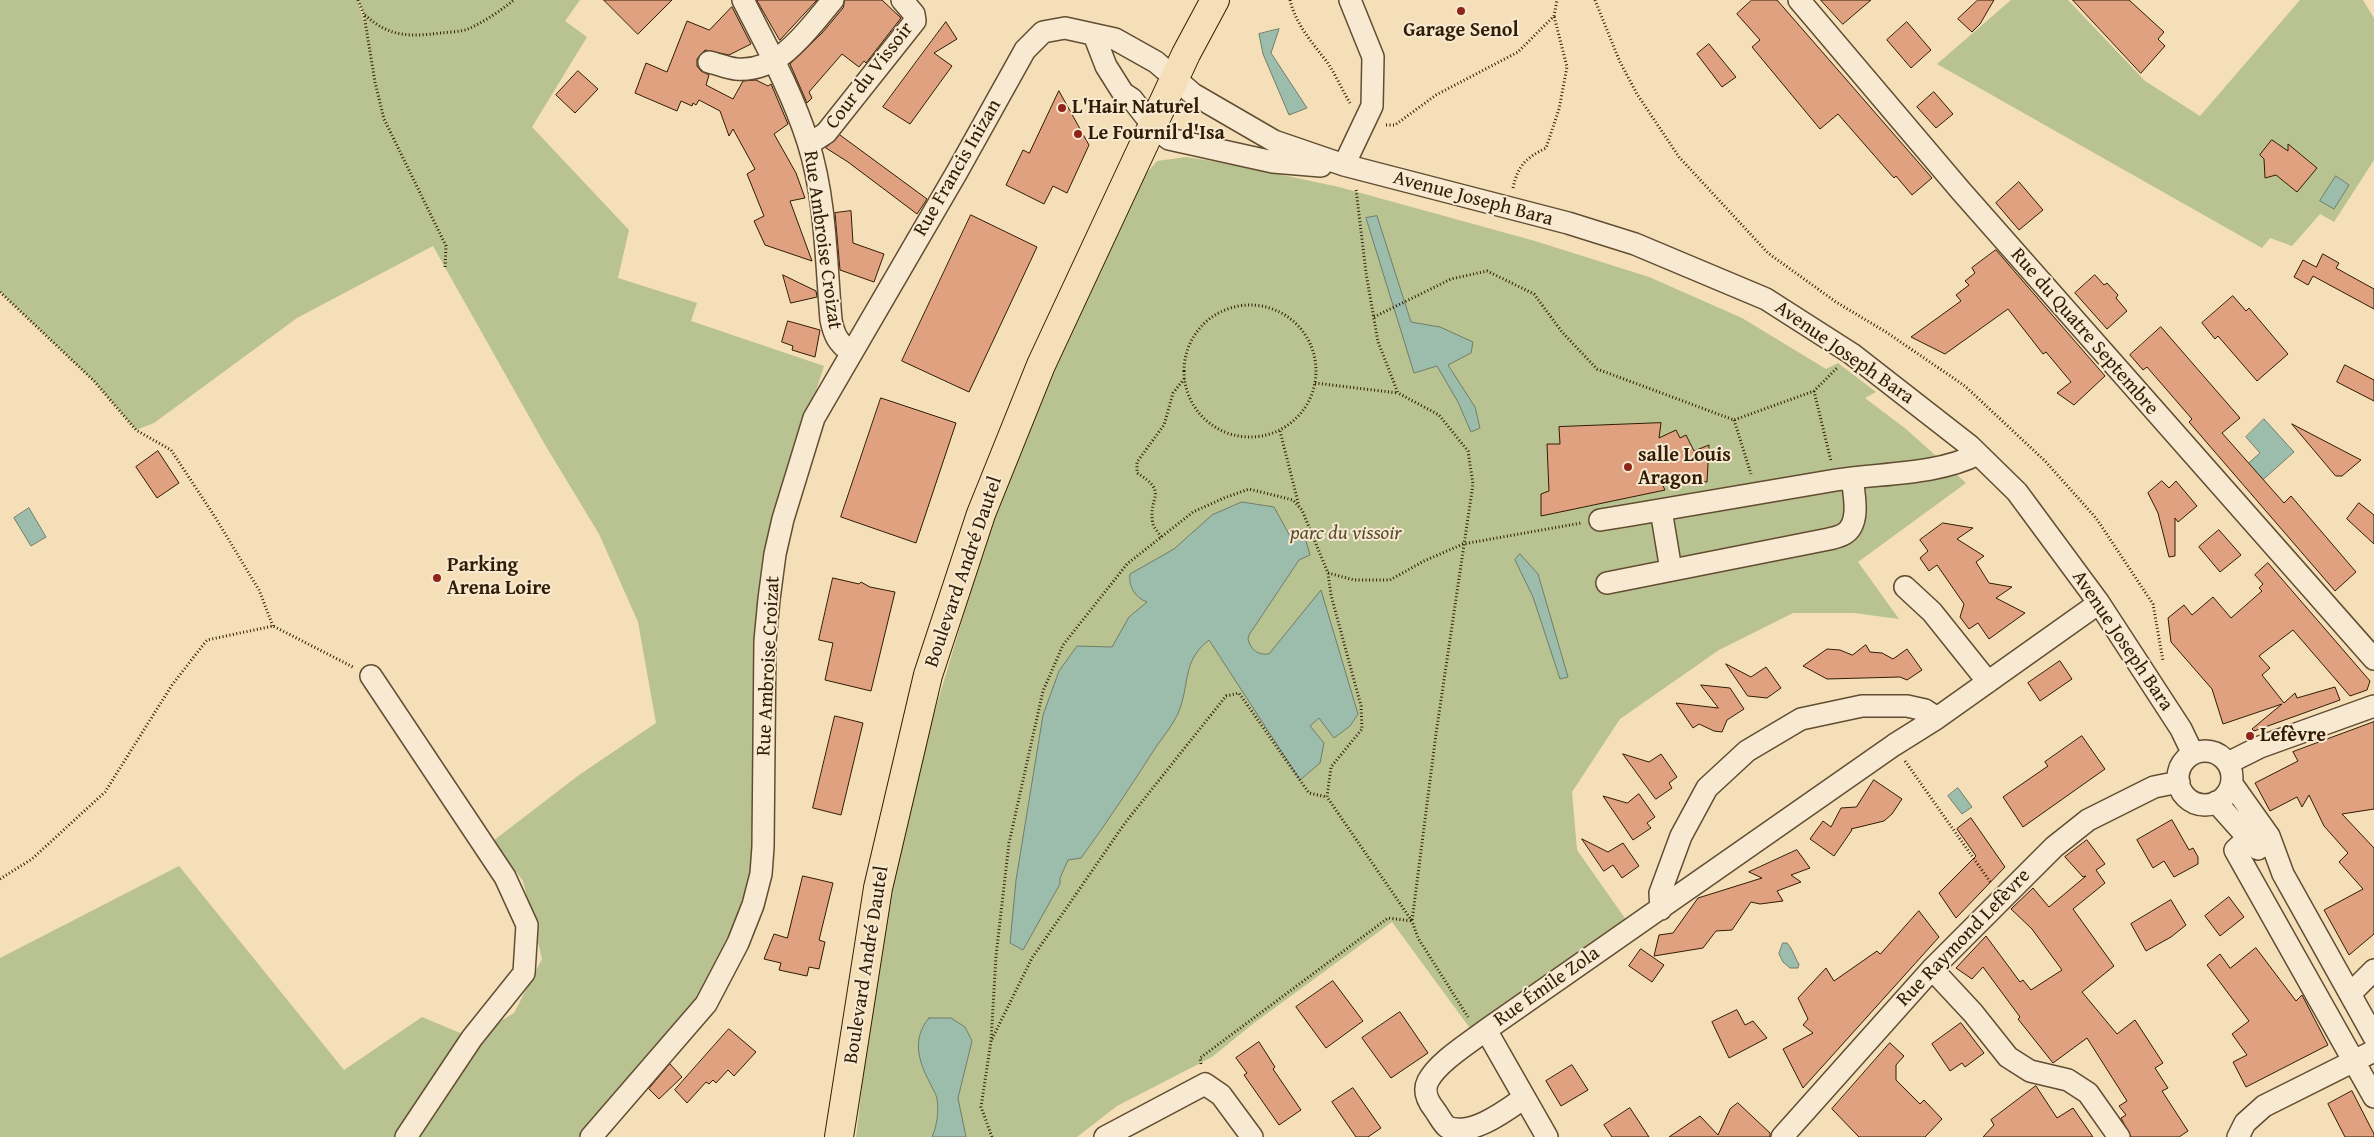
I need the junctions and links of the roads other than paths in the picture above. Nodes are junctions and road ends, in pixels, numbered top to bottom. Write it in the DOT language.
graph roads {
  1 [pos="743,0"];
  2 [pos="834,0"];
  3 [pos="1199,0"];
  4 [pos="1215,0"];
  5 [pos="1350,0"];
  6 [pos="1799,0"];
  7 [pos="905,1"];
  8 [pos="1094,35"];
  9 [pos="1193,40"];
  10 [pos="775,60"];
  11 [pos="710,62"];
  12 [pos="1176,77"];
  13 [pos="1152,126"];
  14 [pos="809,144"];
  15 [pos="1353,167"];
  16 [pos="851,352"];
  17 [pos="1978,454"];
  18 [pos="1844,479"];
  19 [pos="1661,510"];
  20 [pos="1600,520"];
  21 [pos="1671,570"];
  22 [pos="1607,583"];
  23 [pos="1905,587"];
  24 [pos="2099,603"];
  25 [pos="2374,659"];
  26 [pos="371,676"];
  27 [pos="1988,682"];
  28 [pos="2374,706"];
  29 [pos="1936,718"];
  30 [pos="2193,754"];
  31 [pos="2228,763"];
  32 [pos="2179,782"];
  33 [pos="2232,784"];
  34 [pos="2216,802"];
  35 [pos="2241,845"];
  36 [pos="2283,874"];
  37 [pos="1661,909"];
  38 [pos="1932,969"];
  39 [pos="2374,970"];
  40 [pos="2350,994"];
  41 [pos="1483,1032"];
  42 [pos="2374,1037"];
  43 [pos="2374,1051"];
  44 [pos="2354,1062"];
  45 [pos="2374,1097"];
  46 [pos="1524,1098"];
  47 [pos="406,1137"];
  48 [pos="592,1137"];
  49 [pos="839,1137"];
  50 [pos="1105,1137"];
  51 [pos="1252,1137"];
  52 [pos="1547,1137"];
  53 [pos="1782,1137"];
  54 [pos="2119,1137"];
  55 [pos="2238,1137"];
  1 -- 10 [label="street, Rue Ambroise Croizat"];
  2 -- 10 [label="street"];
  3 -- 9 [label="main road, Boulevard André Dautel"];
  4 -- 9 [label="main road, Boulevard André Dautel"];
  5 -- 15 [label="street"];
  6 -- 25 [label="street, Rue du Quatre Septembre"];
  7 -- 14 [label="street, Cour du Vissoir"];
  8 -- 12 [label="street, Rue Francis Inizan"];
  8 -- 13 [label="street"];
  8 -- 16 [label="street, Rue Francis Inizan"];
  9 -- 12 [label="main road, Boulevard André Dautel"];
  10 -- 11 [label="street"];
  10 -- 14 [label="street, Rue Ambroise Croizat"];
  12 -- 13 [label="main road, Boulevard André Dautel"];
  12 -- 15 [label="street, Avenue Joseph Bara"];
  13 -- 15 [label="street, Avenue Joseph Bara"];
  13 -- 49 [label="main road, Boulevard André Dautel"];
  14 -- 16 [label="street, Rue Ambroise Croizat"];
  15 -- 17 [label="street, Avenue Joseph Bara"];
  16 -- 48 [label="street, Rue Ambroise Croizat"];
  17 -- 18 [label="street"];
  17 -- 24 [label="street, Avenue Joseph Bara"];
  18 -- 19 [label="street"];
  18 -- 21 [label="street"];
  19 -- 20 [label="street"];
  19 -- 21 [label="street"];
  21 -- 22 [label="street"];
  23 -- 27 [label="street"];
  24 -- 27 [label="street, Rue Émile Zola"];
  24 -- 30 [label="street, Avenue Joseph Bara"];
  26 -- 47 [label="street"];
  27 -- 29 [label="street, Rue Émile Zola"];
  28 -- 31 [label="street"];
  29 -- 37 [label="street, Rue Émile Zola"];
  29 -- 37 [label="street"];
  30 -- 31 [label="street"];
  30 -- 32 [label="street"];
  31 -- 33 [label="street"];
  32 -- 34 [label="street"];
  32 -- 38 [label="street, Rue Raymond Lefèvre"];
  33 -- 34 [label="street"];
  33 -- 36 [label="street"];
  34 -- 35 [label="street"];
  35 -- 36 [label="street"];
  35 -- 44 [label="street"];
  36 -- 40 [label="street"];
  37 -- 41 [label="street, Rue Émile Zola"];
  38 -- 53 [label="street, Rue Raymond Lefèvre"];
  38 -- 54 [label="street"];
  39 -- 40 [label="street"];
  40 -- 42 [label="street"];
  41 -- 46 [label="street, Rue Émile Zola"];
  41 -- 46 [label="street"];
  43 -- 44 [label="street"];
  44 -- 45 [label="street"];
  44 -- 55 [label="street"];
  46 -- 52 [label="street, Rue Émile Zola"];
  50 -- 51 [label="street"];
}
